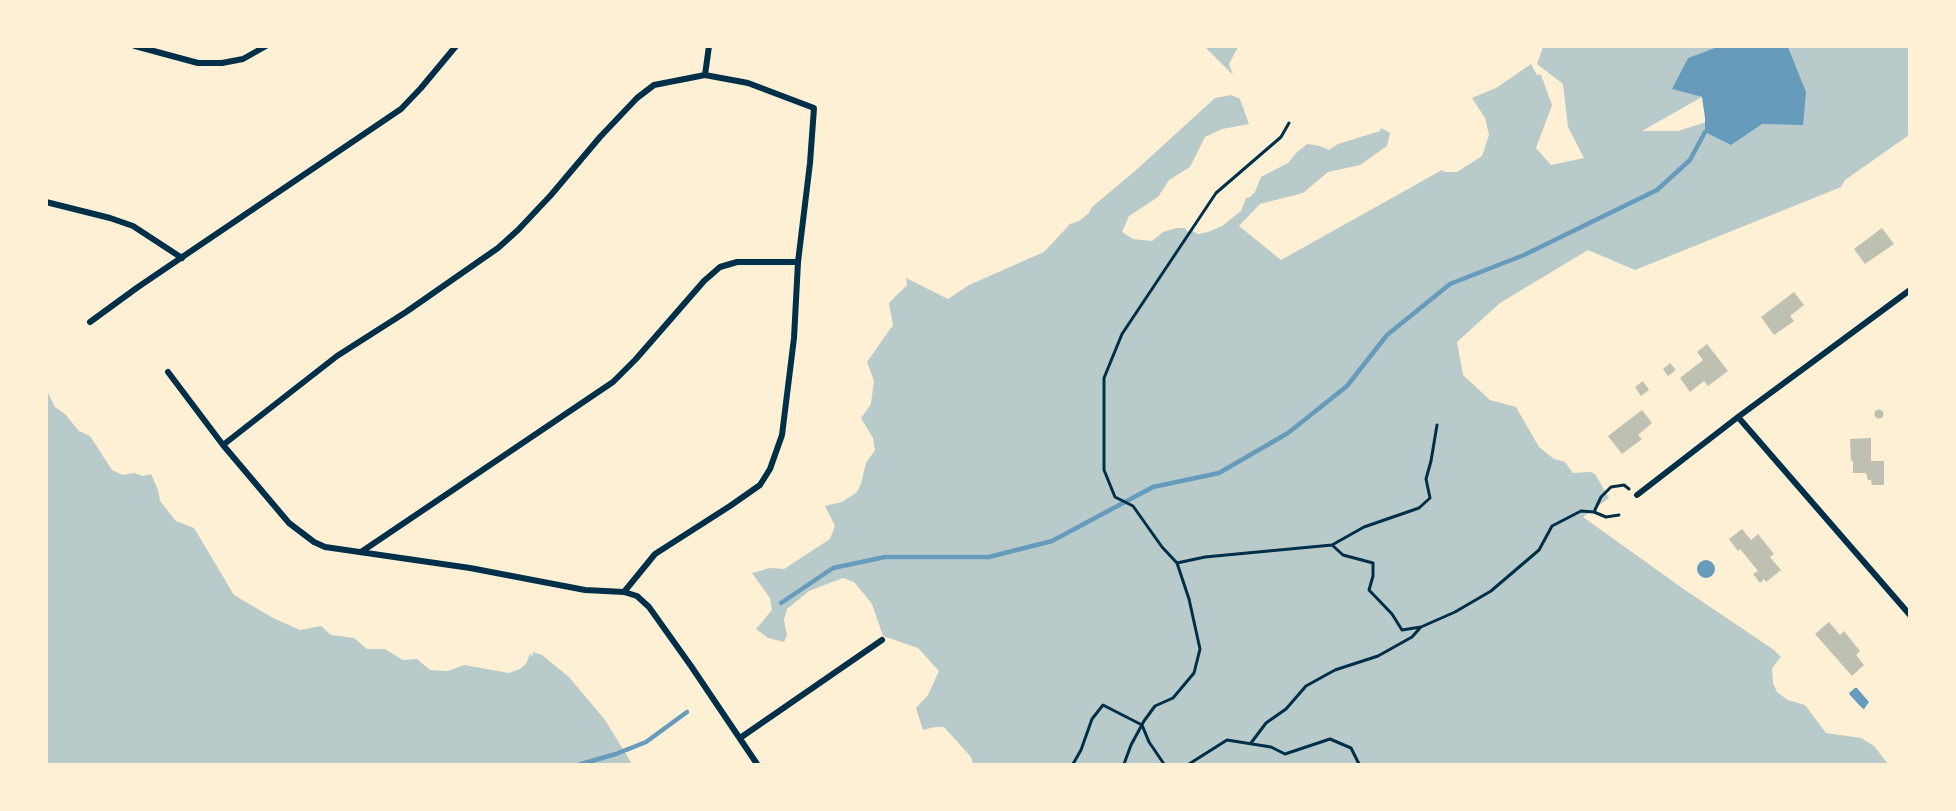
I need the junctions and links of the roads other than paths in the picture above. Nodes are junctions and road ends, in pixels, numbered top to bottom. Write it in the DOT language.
graph roads {
  1 [pos="135,46"];
  2 [pos="266,46"];
  3 [pos="456,46"];
  4 [pos="709,46"];
  5 [pos="705,75"];
  6 [pos="46,202"];
  7 [pos="182,258"];
  8 [pos="798,262"];
  9 [pos="1910,290"];
  10 [pos="90,322"];
  11 [pos="168,372"];
  12 [pos="1738,417"];
  13 [pos="223,445"];
  14 [pos="1638,495"];
  15 [pos="361,552"];
  16 [pos="624,592"];
  17 [pos="1910,615"];
  18 [pos="882,640"];
  19 [pos="740,738"];
  20 [pos="757,765"];
  1 -- 2 [label="street"];
  3 -- 7 [label="street"];
  4 -- 5 [label="street"];
  5 -- 8 [label="street"];
  5 -- 13 [label="street"];
  6 -- 7 [label="street"];
  7 -- 10 [label="street"];
  8 -- 15 [label="street"];
  8 -- 16 [label="street"];
  9 -- 12 [label="street"];
  11 -- 13 [label="street"];
  12 -- 14 [label="street"];
  12 -- 17 [label="street"];
  13 -- 15 [label="street"];
  15 -- 16 [label="street"];
  16 -- 19 [label="street"];
  18 -- 19 [label="street"];
  19 -- 20 [label="street"];
}
